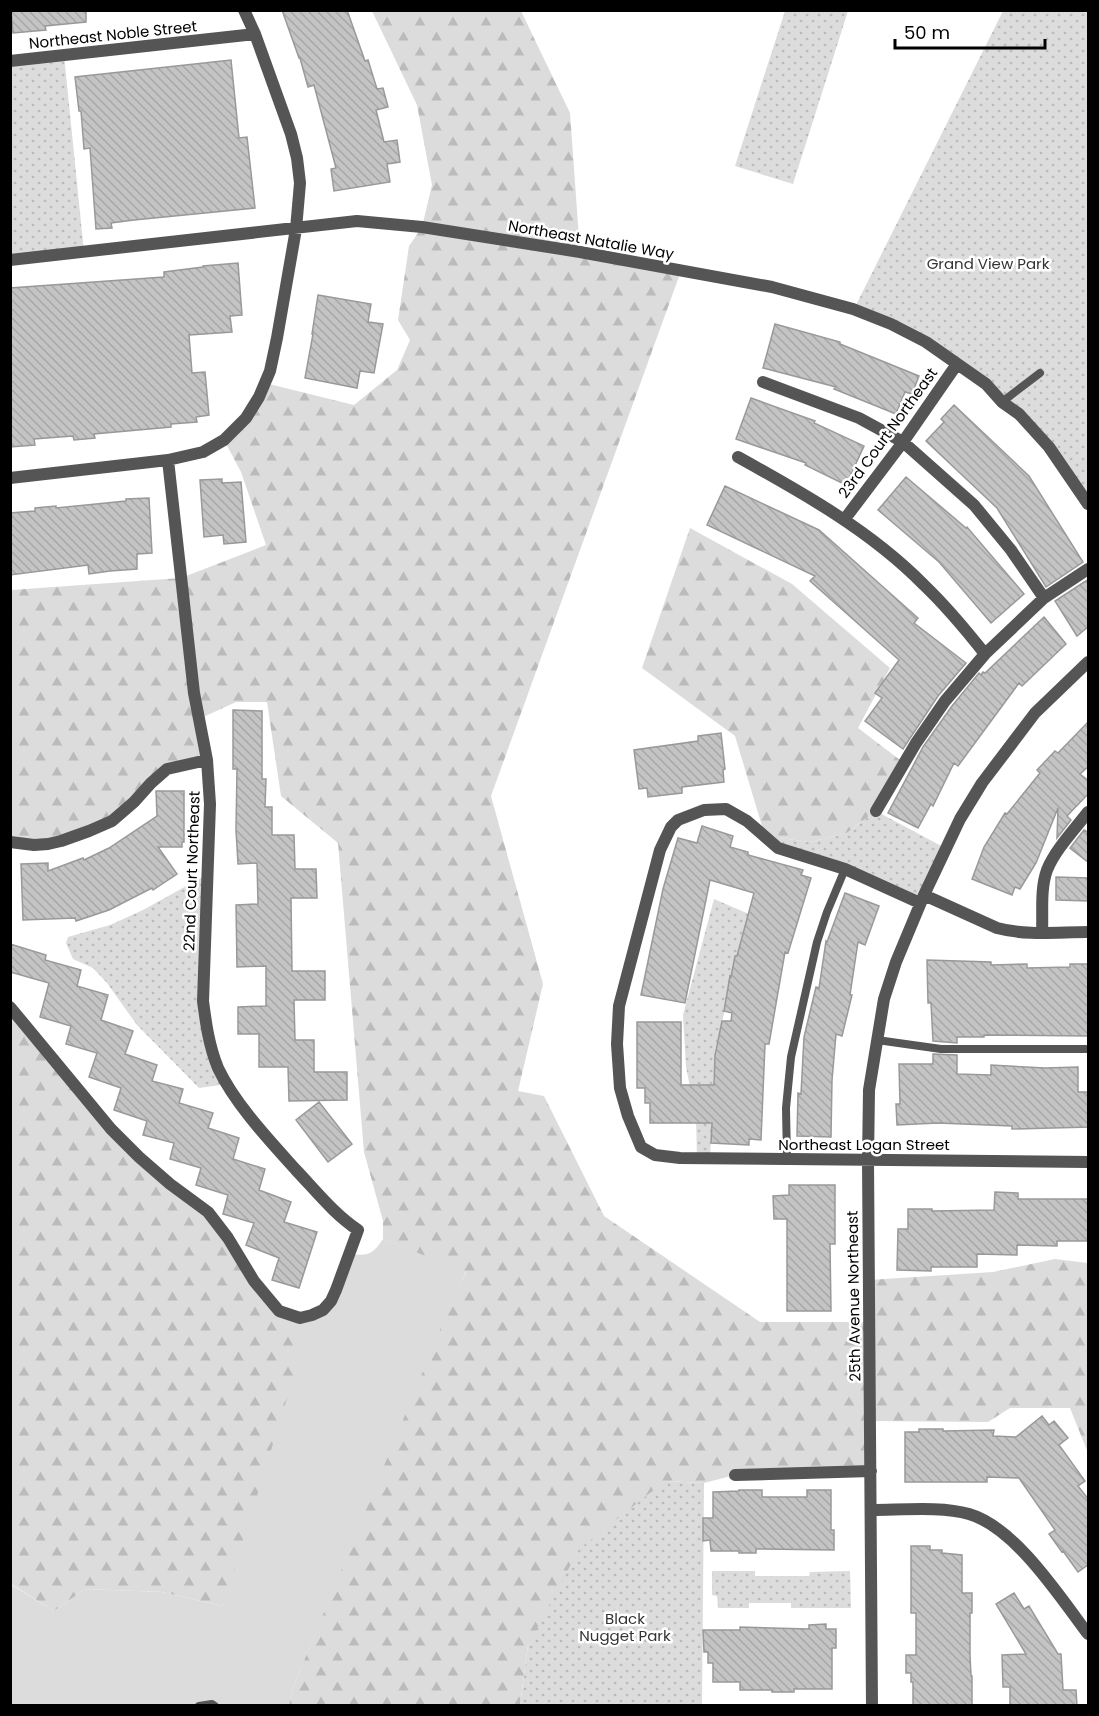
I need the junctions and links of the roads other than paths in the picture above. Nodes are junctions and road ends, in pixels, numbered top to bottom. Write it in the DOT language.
graph roads {
  1 [pos="244,10"];
  2 [pos="255,34"];
  3 [pos="10,61"];
  4 [pos="296,229"];
  5 [pos="10,260"];
  6 [pos="957,364"];
  7 [pos="1040,373"];
  8 [pos="763,382"];
  9 [pos="1002,402"];
  10 [pos="903,441"];
  11 [pos="738,457"];
  12 [pos="168,460"];
  13 [pos="10,478"];
  14 [pos="1089,504"];
  15 [pos="844,520"];
  16 [pos="1089,569"];
  17 [pos="1044,598"];
  18 [pos="985,654"];
  19 [pos="1089,662"];
  20 [pos="207,760"];
  21 [pos="876,811"];
  22 [pos="1089,812"];
  23 [pos="10,842"];
  24 [pos="845,869"];
  25 [pos="922,899"];
  26 [pos="1042,932"];
  27 [pos="1089,932"];
  28 [pos="10,1007"];
  29 [pos="877,1040"];
  30 [pos="1089,1049"];
  31 [pos="787,1160"];
  32 [pos="867,1160"];
  33 [pos="1089,1162"];
  34 [pos="871,1471"];
  35 [pos="735,1475"];
  36 [pos="872,1510"];
  37 [pos="1089,1634"];
  38 [pos="199,1706"];
  39 [pos="215,1706"];
  40 [pos="873,1706"];
  1 -- 2 [label="street"];
  2 -- 3 [label="street, Northeast Noble Street"];
  2 -- 4 [label="street"];
  4 -- 5 [label="street, Northeast Natalie Way"];
  4 -- 6 [label="street, Northeast Natalie Way"];
  4 -- 12 [label="street"];
  6 -- 9 [label="street, Northeast Natalie Way"];
  6 -- 10 [label="street, 23rd Court Northeast"];
  7 -- 9 [label="lane"];
  8 -- 10 [label="street"];
  9 -- 14 [label="street, Northeast Natalie Way"];
  10 -- 15 [label="street, 23rd Court Northeast"];
  10 -- 17 [label="street"];
  11 -- 15 [label="street"];
  12 -- 13 [label="street"];
  12 -- 20 [label="street, 22nd Court Northeast"];
  15 -- 18 [label="street"];
  16 -- 17 [label="street"];
  17 -- 18 [label="street"];
  18 -- 21 [label="street"];
  19 -- 25 [label="street, 25th Avenue Northeast"];
  20 -- 23 [label="street"];
  20 -- 28 [label="street, 22nd Court Northeast"];
  22 -- 26 [label="street"];
  24 -- 25 [label="street"];
  24 -- 31 [label="lane"];
  24 -- 31 [label="street, Northeast Logan Street"];
  25 -- 26 [label="street"];
  25 -- 29 [label="street, 25th Avenue Northeast"];
  26 -- 27 [label="street"];
  29 -- 30 [label="lane"];
  29 -- 32 [label="street, 25th Avenue Northeast"];
  31 -- 32 [label="street, Northeast Logan Street"];
  32 -- 33 [label="street, Northeast Logan Street"];
  32 -- 34 [label="street, 25th Avenue Northeast"];
  34 -- 35 [label="street"];
  34 -- 36 [label="street, 25th Avenue Northeast"];
  36 -- 37 [label="street"];
  36 -- 40 [label="street, 25th Avenue Northeast"];
  38 -- 39 [label="lane"];
}
